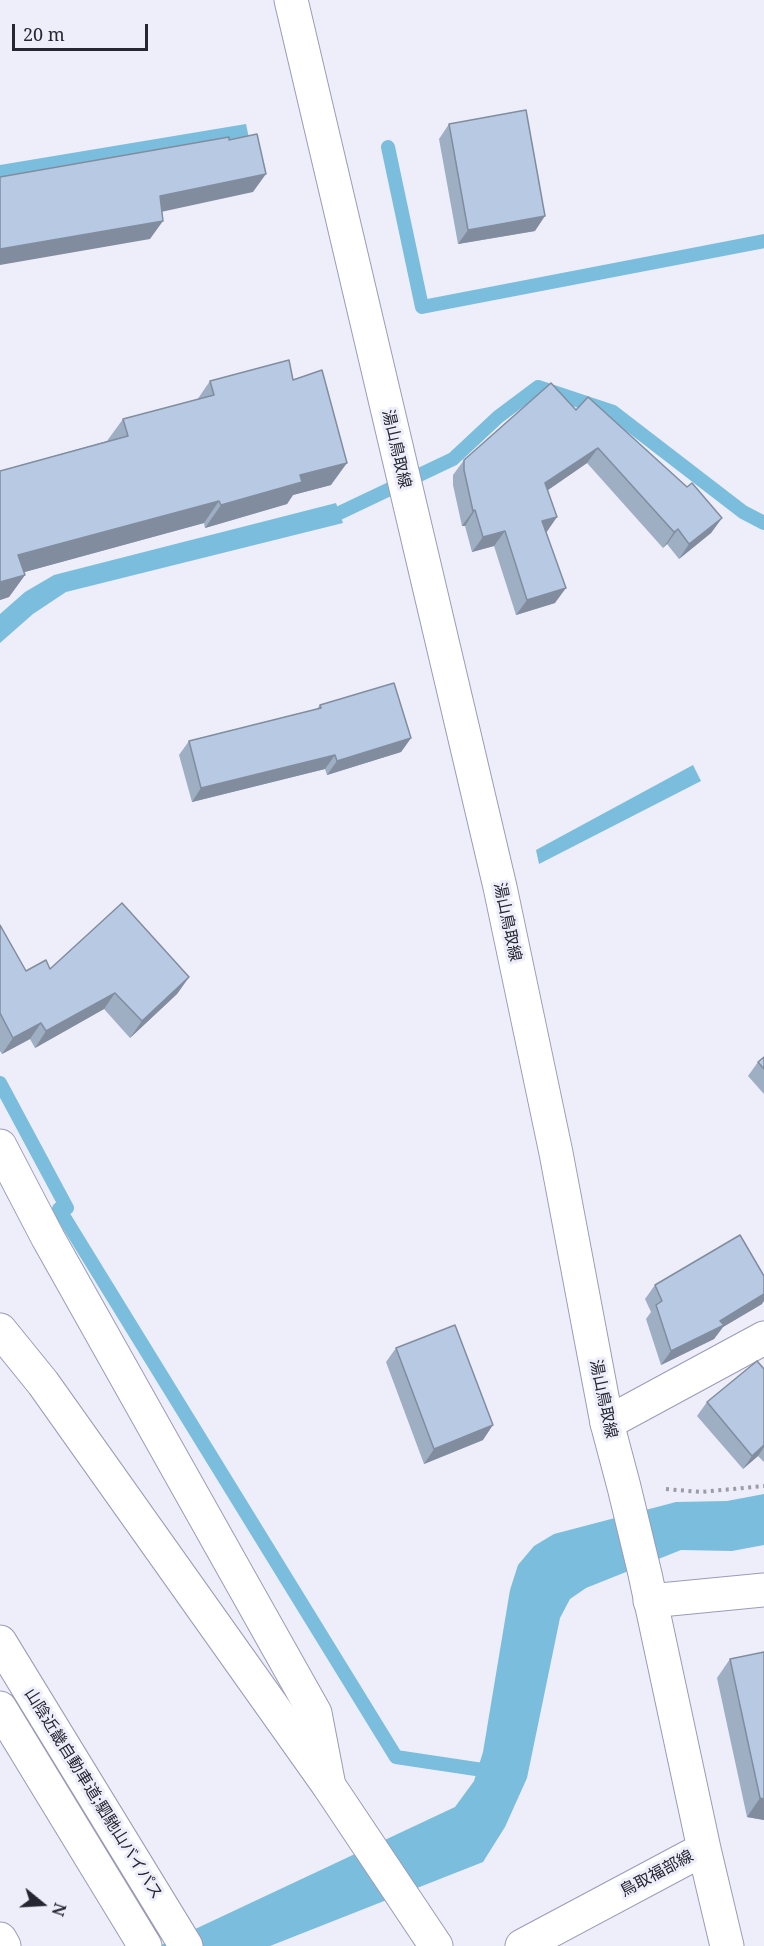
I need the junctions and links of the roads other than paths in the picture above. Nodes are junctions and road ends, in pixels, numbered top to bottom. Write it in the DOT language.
graph roads {
  1 [pos="291,0"];
  2 [pos="0,1146"];
  3 [pos="0,1330"];
  4 [pos="764,1338"];
  5 [pos="607,1424"];
  6 [pos="764,1590"];
  7 [pos="650,1601"];
  8 [pos="0,1642"];
  9 [pos="0,1708"];
  10 [pos="329,1786"];
  11 [pos="704,1849"];
  12 [pos="0,1939"];
  13 [pos="4,1946"];
  14 [pos="145,1946"];
  15 [pos="186,1946"];
  16 [pos="436,1946"];
  17 [pos="522,1946"];
  18 [pos="727,1946"];
  1 -- 5 [label="main road, 湯山鳥取線"];
  2 -- 10 [label="main road"];
  3 -- 10 [label="main road"];
  4 -- 5 [label="main road"];
  5 -- 7 [label="main road, 湯山鳥取線"];
  6 -- 7 [label="main road"];
  7 -- 11 [label="main road, 湯山鳥取線"];
  8 -- 15 [label="main road, 山陰近畿自動車道;駟馳山バイパス"];
  9 -- 14 [label="main road, 山陰近畿自動車道;駟馳山バイパス"];
  10 -- 16 [label="main road"];
  11 -- 17 [label="main road, 鳥取福部線"];
  11 -- 18 [label="main road, 鳥取福部線"];
  12 -- 13 [label="main road"];
}
